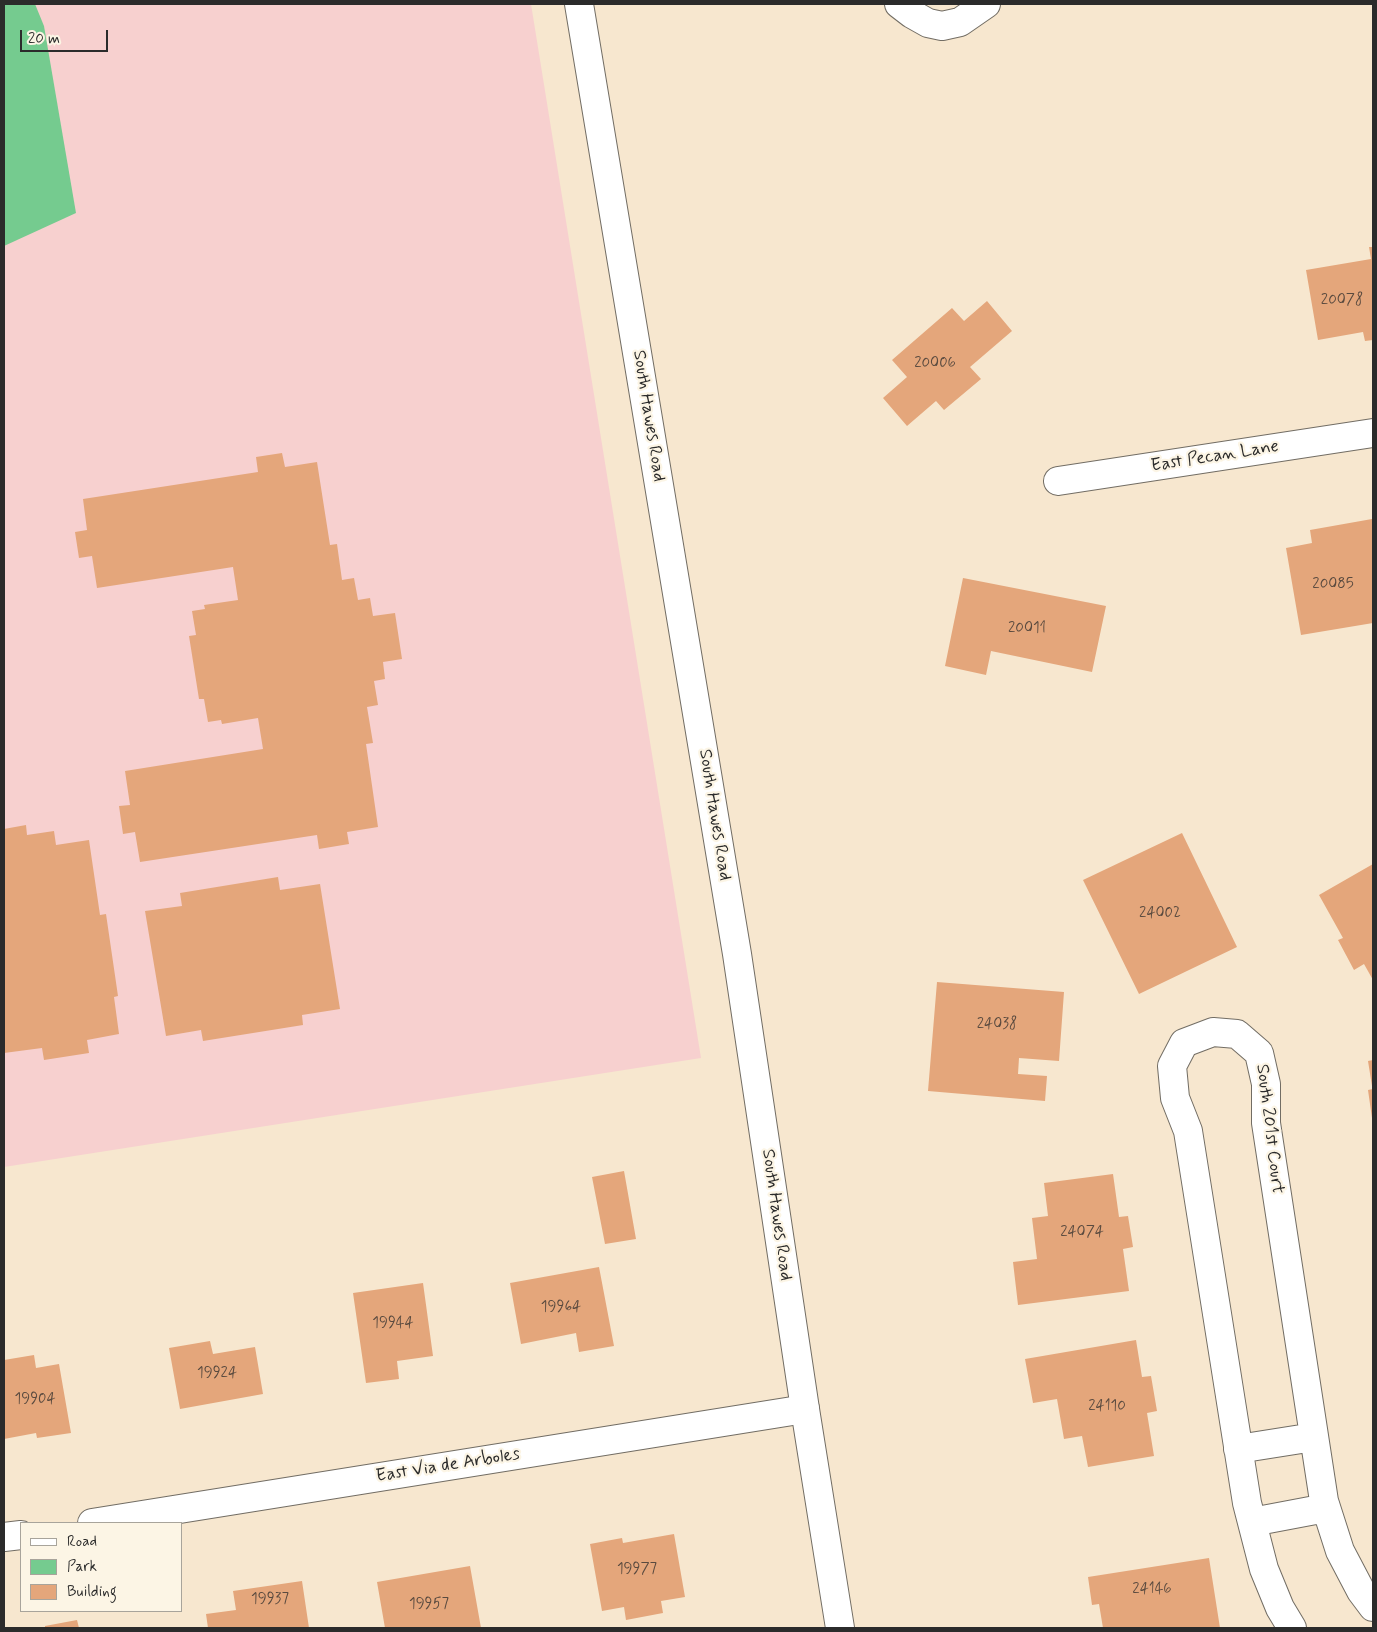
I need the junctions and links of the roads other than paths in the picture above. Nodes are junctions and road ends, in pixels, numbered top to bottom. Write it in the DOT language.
graph roads {
  1 [pos="579,4"];
  2 [pos="899,4"];
  3 [pos="986,4"];
  4 [pos="1373,433"];
  5 [pos="1058,481"];
  6 [pos="805,1409"];
  7 [pos="1314,1437"];
  8 [pos="1238,1449"];
  9 [pos="1326,1508"];
  10 [pos="98,1522"];
  11 [pos="1252,1522"];
  12 [pos="20,1535"];
  13 [pos="4,1537"];
  14 [pos="1373,1607"];
  15 [pos="840,1628"];
  16 [pos="1292,1628"];
  1 -- 6 [label="street, South Hawes Road"];
  2 -- 3 [label="street"];
  4 -- 5 [label="street, East Pecan Lane"];
  6 -- 10 [label="street, East Via de Arboles"];
  6 -- 15 [label="street, South Hawes Road"];
  7 -- 8 [label="street"];
  7 -- 8 [label="street, South 201st Court"];
  7 -- 9 [label="street, South 201st Court"];
  8 -- 11 [label="street, South 201st Court"];
  9 -- 11 [label="street"];
  9 -- 14 [label="street, South 201st Court"];
  11 -- 16 [label="street, South 201st Court"];
  12 -- 13 [label="street"];
}
